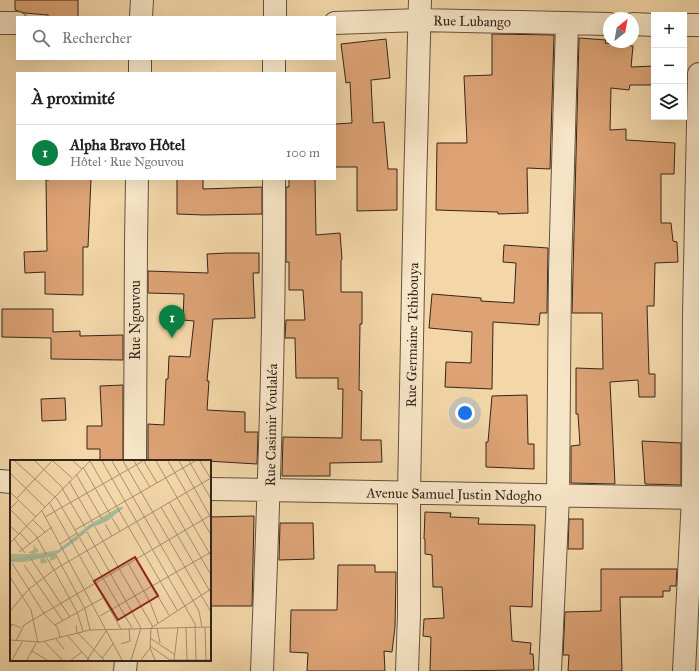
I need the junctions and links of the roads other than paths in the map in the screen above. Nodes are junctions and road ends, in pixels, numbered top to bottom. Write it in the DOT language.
graph roads {
  1 [pos="142,0"];
  2 [pos="275,0"];
  3 [pos="420,10"];
  4 [pos="141,16"];
  5 [pos="275,16"];
  6 [pos="0,23"];
  7 [pos="16,23"];
  8 [pos="336,23"];
  9 [pos="567,23"];
  10 [pos="603,24"];
  11 [pos="639,24"];
  12 [pos="651,24"];
  13 [pos="687,25"];
  14 [pos="699,25"];
  15 [pos="140,60"];
  16 [pos="274,60"];
  17 [pos="140,72"];
  18 [pos="274,72"];
  19 [pos="699,74"];
  20 [pos="137,180"];
  21 [pos="274,180"];
  22 [pos="135,460"];
  23 [pos="0,481"];
  24 [pos="10,482"];
  25 [pos="211,489"];
  26 [pos="269,490"];
  27 [pos="409,492"];
  28 [pos="558,496"];
  29 [pos="696,498"];
  30 [pos="126,661"];
  31 [pos="125,671"];
  32 [pos="262,671"];
  33 [pos="407,671"];
  34 [pos="550,671"];
  35 [pos="684,671"];
  1 -- 4 [label="street"];
  2 -- 5 [label="street"];
  3 -- 8 [label="street, Rue Lubango"];
  3 -- 9 [label="street, Rue Lubango"];
  3 -- 27 [label="street, Rue Germaine Tchibouya"];
  6 -- 7 [label="street"];
  9 -- 10 [label="street, Rue Lubango"];
  9 -- 28 [label="street"];
  11 -- 12 [label="street"];
  13 -- 14 [label="street"];
  15 -- 17 [label="street"];
  16 -- 18 [label="street"];
  19 -- 29 [label="street"];
  20 -- 22 [label="street, Rue Ngouvou"];
  21 -- 26 [label="street, Rue Casimir Voulaléa"];
  23 -- 24 [label="street"];
  25 -- 26 [label="street, Avenue Samuel Justin Ndogho"];
  26 -- 27 [label="street, Avenue Samuel Justin Ndogho"];
  26 -- 32 [label="street, Rue Casimir Voulaléa"];
  27 -- 28 [label="street, Avenue Samuel Justin Ndogho"];
  27 -- 33 [label="street, Rue Germaine Tchibouya"];
  28 -- 29 [label="street, Avenue Samuel Justin Ndogho"];
  28 -- 34 [label="street"];
  29 -- 35 [label="street"];
  30 -- 31 [label="street"];
}
